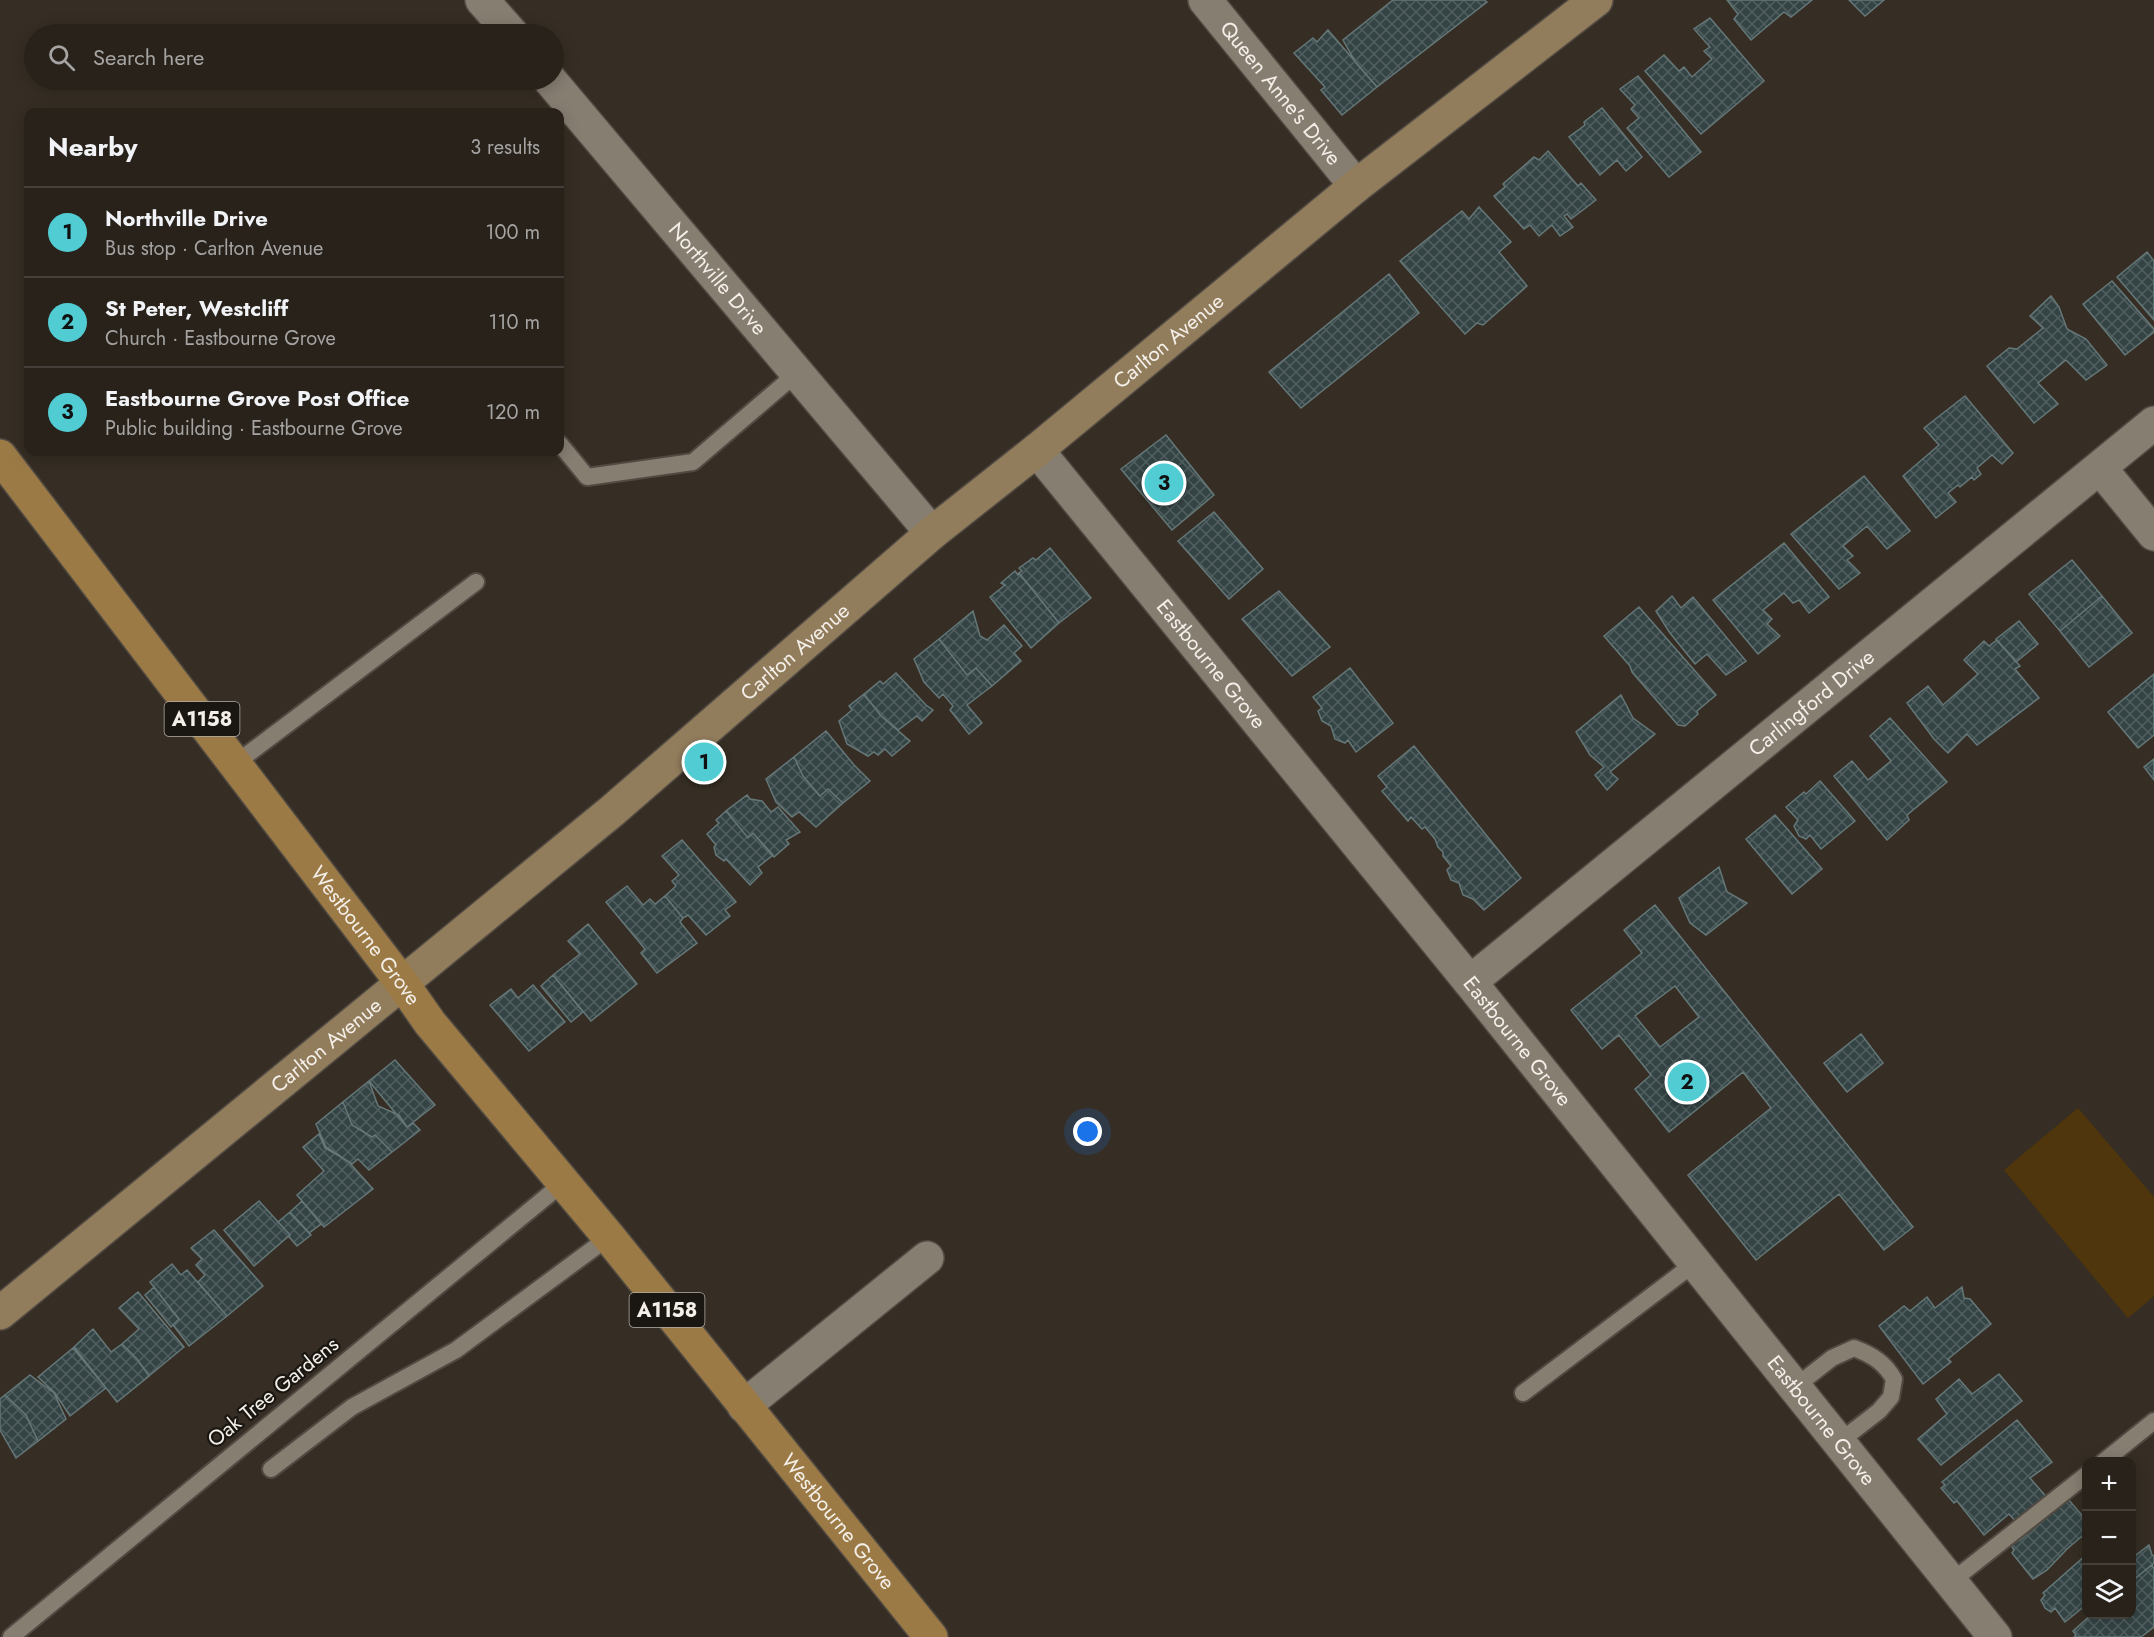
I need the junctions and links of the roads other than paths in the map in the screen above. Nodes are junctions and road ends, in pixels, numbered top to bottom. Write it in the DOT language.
graph roads {
  1 [pos="482,0"];
  2 [pos="1205,0"];
  3 [pos="1596,0"];
  4 [pos="503,24"];
  5 [pos="558,90"];
  6 [pos="1356,186"];
  7 [pos="797,373"];
  8 [pos="2154,423"];
  9 [pos="564,449"];
  10 [pos="1037,450"];
  11 [pos="0,456"];
  12 [pos="2100,468"];
  13 [pos="932,532"];
  14 [pos="2154,534"];
  15 [pos="476,582"];
  16 [pos="236,763"];
  17 [pos="1470,982"];
  18 [pos="402,983"];
  19 [pos="563,1183"];
  20 [pos="609,1237"];
  21 [pos="927,1258"];
  22 [pos="1695,1263"];
  23 [pos="0,1313"];
  24 [pos="1795,1387"];
  25 [pos="1523,1393"];
  26 [pos="744,1406"];
  27 [pos="2154,1421"];
  28 [pos="1839,1442"];
  29 [pos="2108,1457"];
  30 [pos="271,1469"];
  31 [pos="2082,1478"];
  32 [pos="1952,1581"];
  33 [pos="11,1637"];
  34 [pos="931,1637"];
  35 [pos="1995,1637"];
  1 -- 4 [label="street"];
  2 -- 6 [label="street, Queen Anne's Drive"];
  3 -- 6 [label="street, Carlton Avenue"];
  5 -- 7 [label="street, Northville Drive"];
  6 -- 10 [label="street, Carlton Avenue"];
  7 -- 9 [label="lane"];
  7 -- 13 [label="street, Northville Drive"];
  8 -- 12 [label="street, Carlingford Drive"];
  10 -- 13 [label="street, Carlton Avenue"];
  10 -- 17 [label="street, Eastbourne Grove"];
  11 -- 16 [label="main road, Westbourne Grove / A1158"];
  12 -- 14 [label="street"];
  12 -- 17 [label="street, Carlingford Drive"];
  13 -- 18 [label="street, Carlton Avenue"];
  15 -- 16 [label="lane"];
  16 -- 18 [label="main road, Westbourne Grove / A1158"];
  17 -- 22 [label="street, Eastbourne Grove"];
  18 -- 19 [label="main road, Westbourne Grove / A1158"];
  18 -- 23 [label="street, Carlton Avenue"];
  19 -- 20 [label="main road, Westbourne Grove / A1158"];
  19 -- 33 [label="lane, Oak Tree Gardens"];
  20 -- 26 [label="main road, Westbourne Grove / A1158"];
  20 -- 30 [label="lane"];
  21 -- 26 [label="street"];
  22 -- 24 [label="street, Eastbourne Grove"];
  22 -- 25 [label="lane"];
  24 -- 28 [label="street, Eastbourne Grove"];
  24 -- 28 [label="lane"];
  26 -- 34 [label="main road, Westbourne Grove / A1158"];
  27 -- 29 [label="lane"];
  28 -- 32 [label="street, Eastbourne Grove"];
  31 -- 32 [label="lane"];
  32 -- 35 [label="street, Eastbourne Grove"];
}
